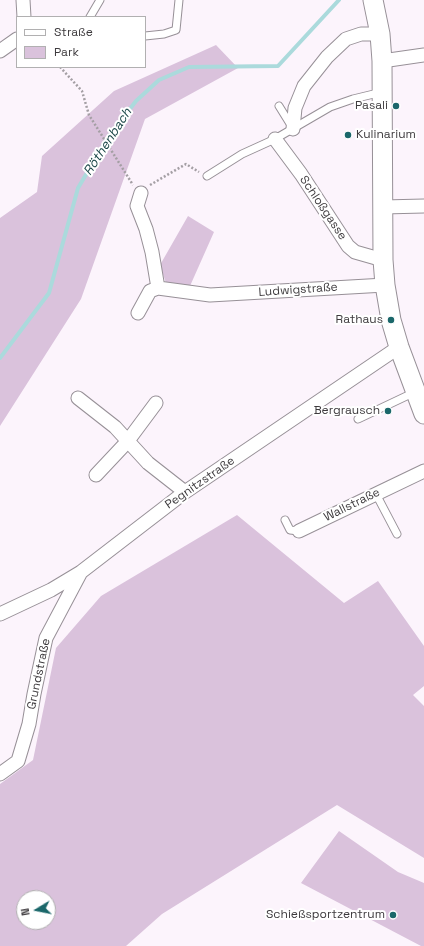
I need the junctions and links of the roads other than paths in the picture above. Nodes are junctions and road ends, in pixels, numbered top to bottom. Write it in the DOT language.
graph roads {
  1 [pos="23,0"];
  2 [pos="100,0"];
  3 [pos="179,0"];
  4 [pos="373,0"];
  5 [pos="24,16"];
  6 [pos="91,16"];
  7 [pos="380,34"];
  8 [pos="146,36"];
  9 [pos="16,40"];
  10 [pos="0,51"];
  11 [pos="424,55"];
  12 [pos="382,61"];
  13 [pos="382,92"];
  14 [pos="279,106"];
  15 [pos="293,128"];
  16 [pos="275,139"];
  17 [pos="207,176"];
  18 [pos="141,193"];
  19 [pos="424,206"];
  20 [pos="383,207"];
  21 [pos="383,260"];
  22 [pos="386,285"];
  23 [pos="158,288"];
  24 [pos="138,314"];
  25 [pos="398,347"];
  26 [pos="415,392"];
  27 [pos="78,398"];
  28 [pos="156,403"];
  29 [pos="424,414"];
  30 [pos="358,419"];
  31 [pos="127,442"];
  32 [pos="424,472"];
  33 [pos="96,475"];
  34 [pos="185,492"];
  35 [pos="376,494"];
  36 [pos="286,520"];
  37 [pos="299,531"];
  38 [pos="396,534"];
  39 [pos="81,572"];
  40 [pos="0,614"];
  41 [pos="0,774"];
  1 -- 5 [label="street"];
  2 -- 6 [label="lane"];
  3 -- 8 [label="lane"];
  4 -- 7 [label="main road"];
  7 -- 12 [label="main road"];
  7 -- 15 [label="street"];
  9 -- 10 [label="street"];
  11 -- 12 [label="street"];
  12 -- 13 [label="main road"];
  13 -- 15 [label="lane"];
  13 -- 20 [label="main road"];
  14 -- 15 [label="lane"];
  15 -- 16 [label="lane"];
  16 -- 17 [label="lane"];
  16 -- 21 [label="street, Schloßgasse"];
  18 -- 23 [label="street"];
  19 -- 20 [label="street"];
  20 -- 21 [label="main road"];
  21 -- 22 [label="main road"];
  22 -- 23 [label="street, Ludwigstraße"];
  22 -- 25 [label="main road"];
  23 -- 24 [label="street"];
  25 -- 26 [label="main road"];
  25 -- 34 [label="street, Pegnitzstraße"];
  26 -- 29 [label="main road"];
  26 -- 30 [label="lane"];
  27 -- 31 [label="street"];
  28 -- 31 [label="street"];
  31 -- 33 [label="street"];
  31 -- 34 [label="street"];
  32 -- 35 [label="street, Wallstraße"];
  34 -- 39 [label="street, Pegnitzstraße"];
  35 -- 37 [label="street, Wallstraße"];
  35 -- 38 [label="lane"];
  36 -- 37 [label="lane, Wallstraße"];
  39 -- 40 [label="street, Pegnitzstraße"];
  39 -- 41 [label="street, Grundstraße"];
}
